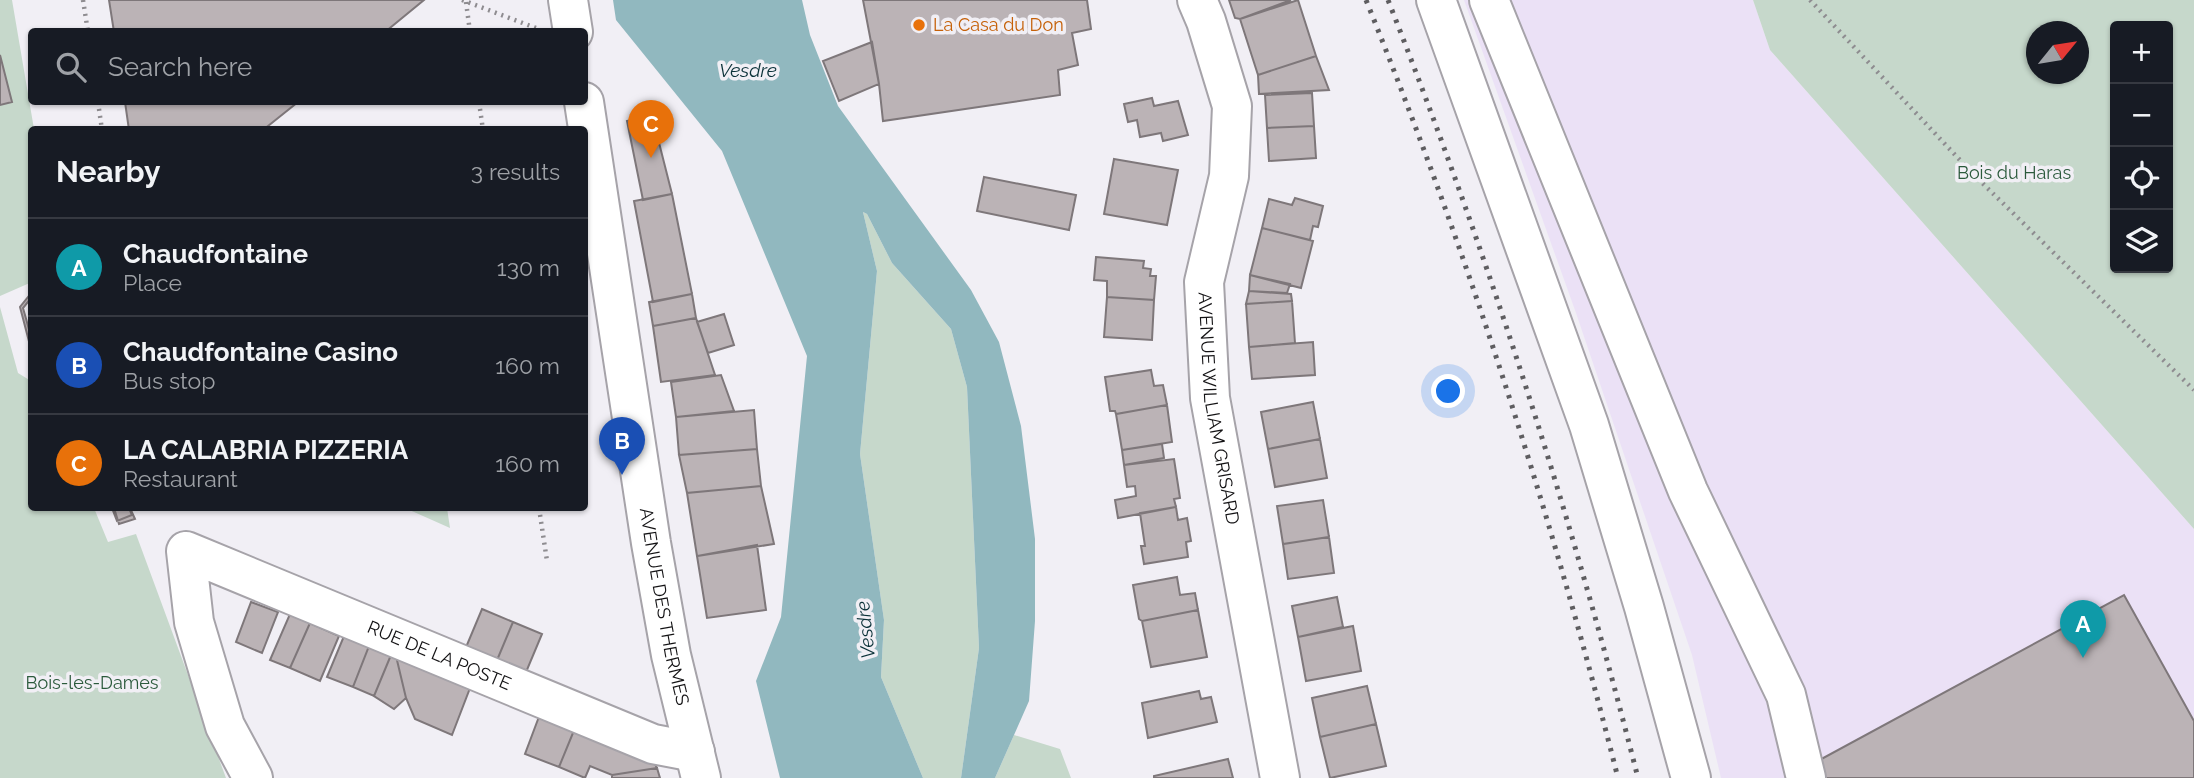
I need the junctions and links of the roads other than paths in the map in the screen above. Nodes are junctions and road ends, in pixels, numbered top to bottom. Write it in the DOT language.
graph roads {
  1 [pos="568,0"];
  2 [pos="1197,0"];
  3 [pos="1436,0"];
  4 [pos="1489,0"];
  5 [pos="557,28"];
  6 [pos="584,105"];
  7 [pos="588,126"];
  8 [pos="588,129"];
  9 [pos="698,765"];
  10 [pos="253,778"];
  11 [pos="1279,778"];
  12 [pos="1691,778"];
  13 [pos="1806,778"];
  1 -- 5 [label="street"];
  2 -- 11 [label="street, AVENUE WILLIAM GRISARD"];
  3 -- 12 [label="street"];
  4 -- 13 [label="street"];
  6 -- 7 [label="street, AVENUE DES THERMES"];
  8 -- 9 [label="street, AVENUE DES THERMES"];
  9 -- 10 [label="street, RUE DE LA POSTE"];
}
